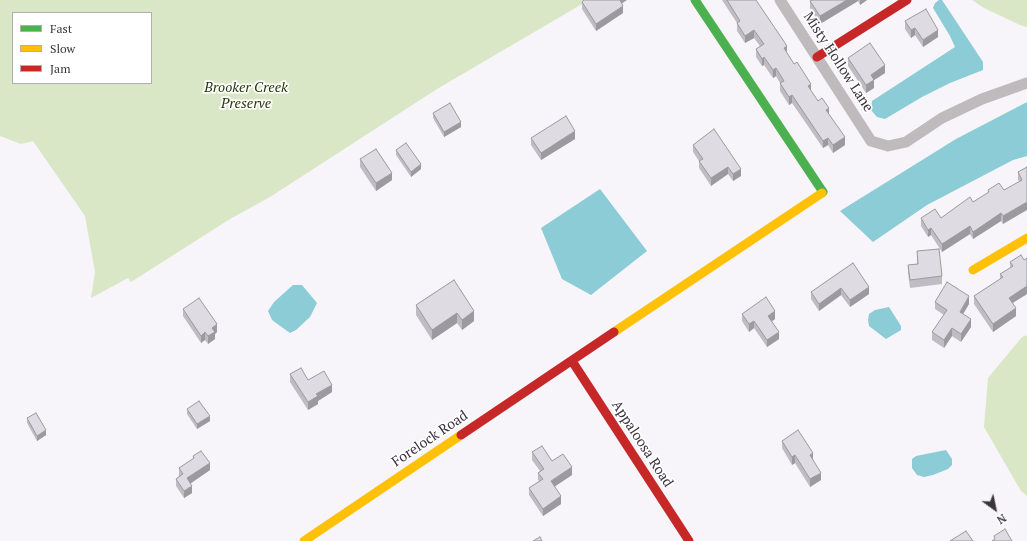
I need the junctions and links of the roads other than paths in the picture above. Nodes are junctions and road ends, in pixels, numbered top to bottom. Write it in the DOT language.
graph roads {
  1 [pos="694,0"];
  2 [pos="780,0"];
  3 [pos="907,0"];
  4 [pos="816,57"];
  5 [pos="1027,83"];
  6 [pos="1027,238"];
  7 [pos="973,270"];
  8 [pos="572,362"];
  9 [pos="304,541"];
  10 [pos="689,541"];
  1 -- 8 [label="street, Forelock Road"];
  2 -- 4 [label="street, Misty Hollow Lane"];
  3 -- 4 [label="street"];
  4 -- 5 [label="street, Misty Hollow Lane"];
  6 -- 7 [label="street"];
  8 -- 9 [label="street, Forelock Road"];
  8 -- 10 [label="street, Appaloosa Road"];
}
